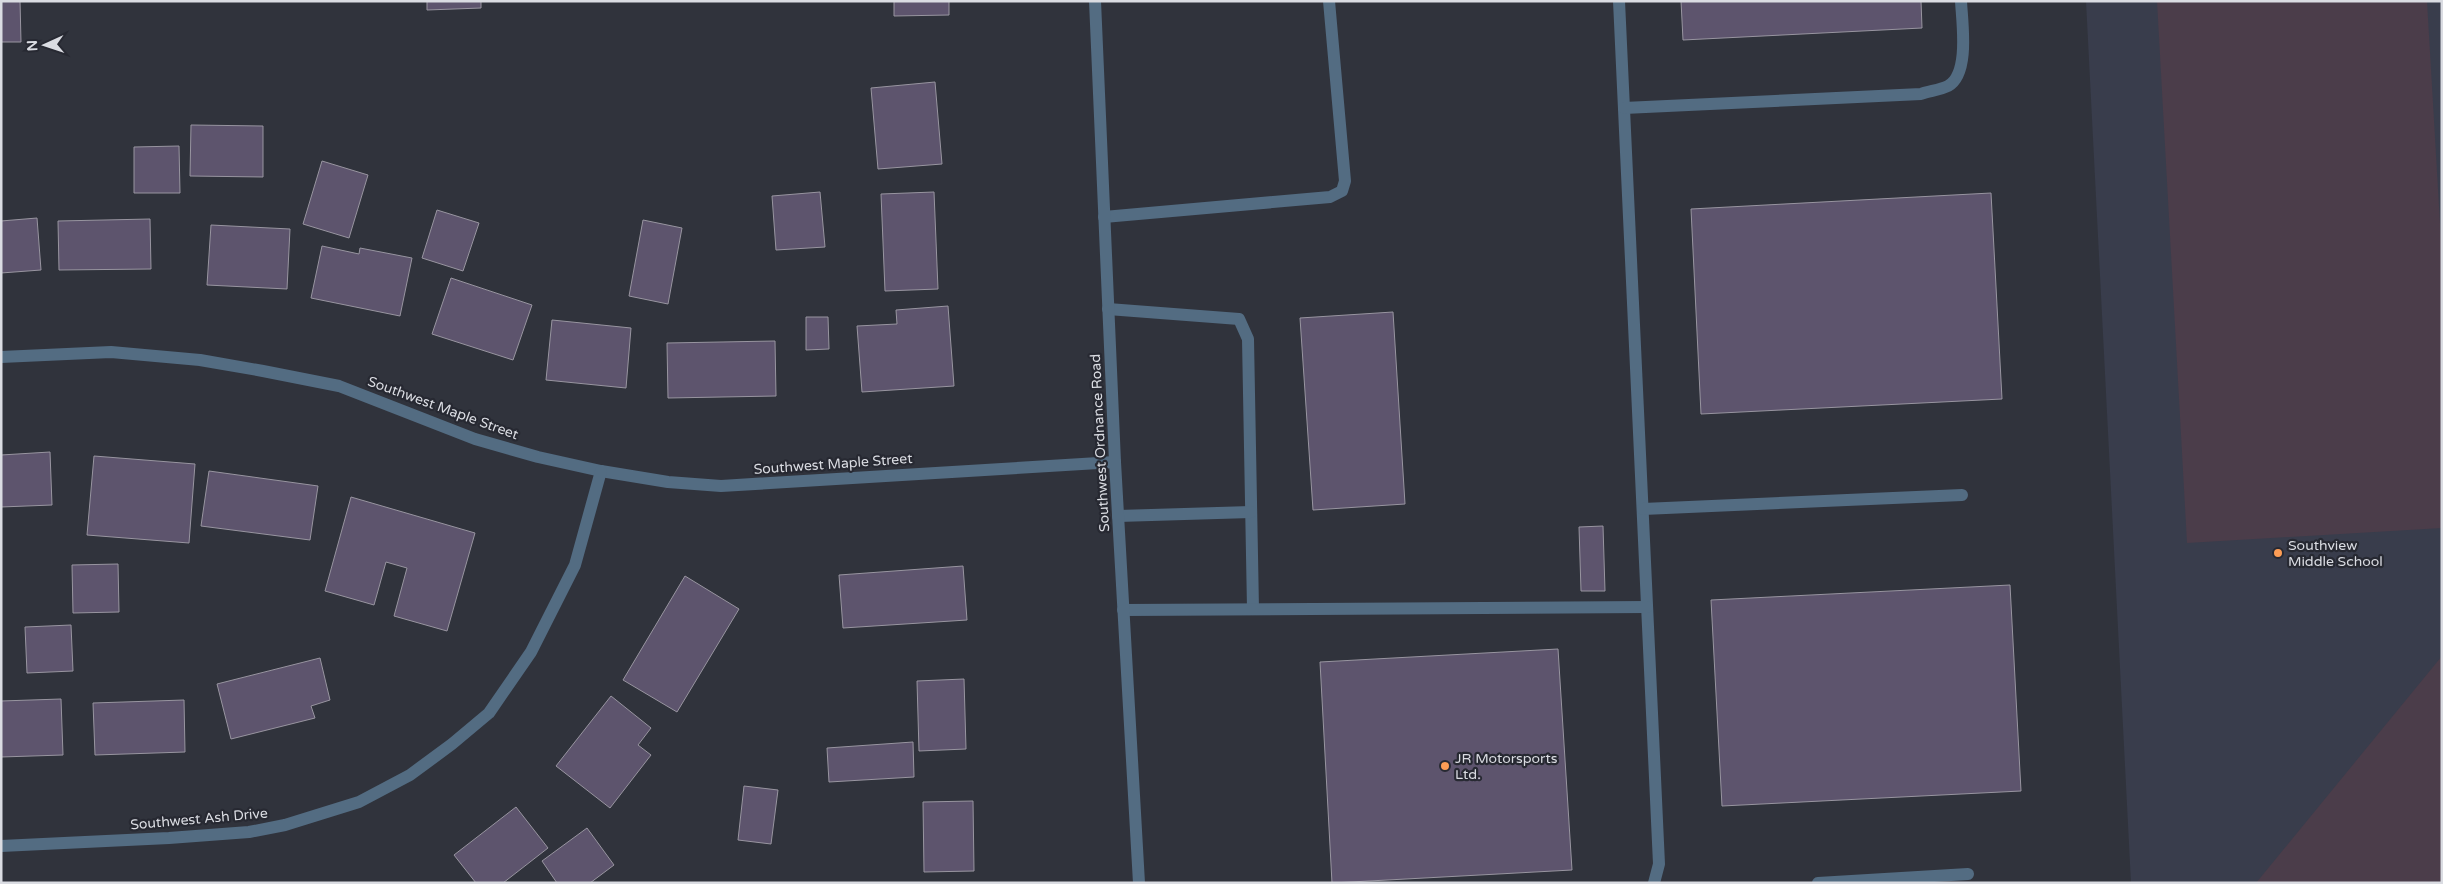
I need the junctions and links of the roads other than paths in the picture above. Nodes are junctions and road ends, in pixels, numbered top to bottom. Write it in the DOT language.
graph roads {
  1 [pos="1094,1"];
  2 [pos="1329,1"];
  3 [pos="1619,1"];
  4 [pos="1961,1"];
  5 [pos="1624,108"];
  6 [pos="1104,217"];
  7 [pos="1108,310"];
  8 [pos="1,357"];
  9 [pos="1115,462"];
  10 [pos="601,471"];
  11 [pos="1962,495"];
  12 [pos="1643,509"];
  13 [pos="1251,512"];
  14 [pos="1118,516"];
  15 [pos="1647,607"];
  16 [pos="1253,609"];
  17 [pos="1123,610"];
  18 [pos="1,846"];
  19 [pos="1968,874"];
  20 [pos="1139,883"];
  21 [pos="1654,883"];
  22 [pos="1818,883"];
  1 -- 6 [label="street, Southwest Ordnance Road"];
  2 -- 6 [label="street"];
  3 -- 5 [label="street"];
  4 -- 5 [label="street"];
  5 -- 12 [label="street"];
  6 -- 7 [label="street, Southwest Ordnance Road"];
  7 -- 9 [label="street, Southwest Ordnance Road"];
  7 -- 13 [label="street"];
  8 -- 10 [label="street, Southwest Maple Street"];
  9 -- 10 [label="street, Southwest Maple Street"];
  9 -- 14 [label="street, Southwest Ordnance Road"];
  10 -- 18 [label="street, Southwest Ash Drive"];
  11 -- 12 [label="street"];
  12 -- 15 [label="street"];
  13 -- 14 [label="street"];
  13 -- 16 [label="street"];
  14 -- 17 [label="street, Southwest Ordnance Road"];
  15 -- 16 [label="street"];
  15 -- 21 [label="street"];
  16 -- 17 [label="street"];
  17 -- 20 [label="street, Southwest Ordnance Road"];
  19 -- 22 [label="street"];
}
